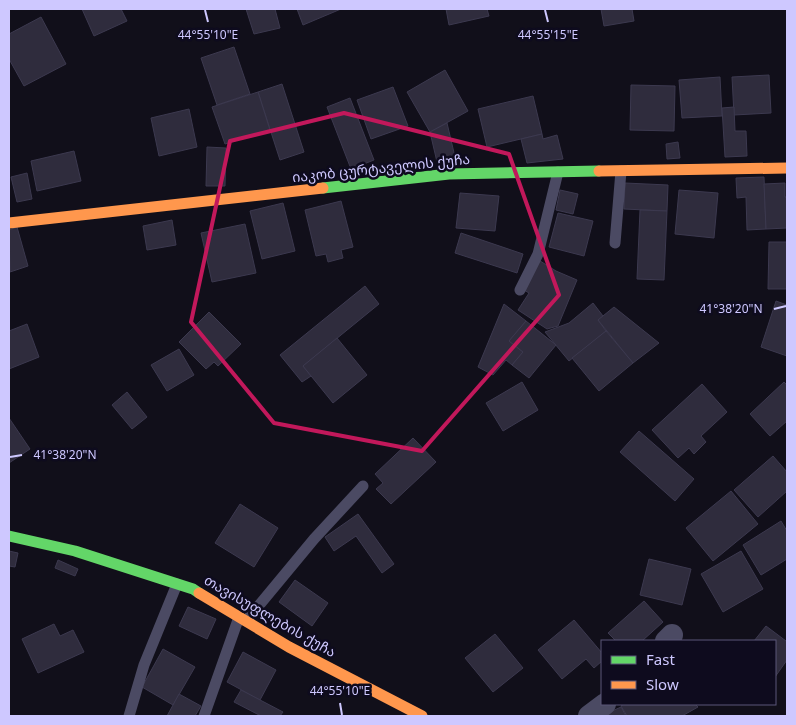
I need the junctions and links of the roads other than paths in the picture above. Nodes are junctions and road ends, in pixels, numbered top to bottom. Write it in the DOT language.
graph roads {
  1 [pos="787,168"];
  2 [pos="621,171"];
  3 [pos="558,172"];
  4 [pos="9,223"];
  5 [pos="615,243"];
  6 [pos="520,290"];
  7 [pos="363,486"];
  8 [pos="9,536"];
  9 [pos="177,584"];
  10 [pos="243,619"];
  11 [pos="604,705"];
  12 [pos="129,716"];
  13 [pos="204,716"];
  14 [pos="422,716"];
  15 [pos="589,716"];
  1 -- 2 [label="street, იაკობ ცურტაველის ქუჩა"];
  2 -- 3 [label="street, იაკობ ცურტაველის ქუჩა"];
  2 -- 5 [label="lane"];
  3 -- 4 [label="street, იაკობ ცურტაველის ქუჩა"];
  3 -- 6 [label="lane"];
  7 -- 10 [label="lane"];
  8 -- 9 [label="street, თავისუფლების ქუჩა"];
  9 -- 10 [label="street, თავისუფლების ქუჩა"];
  9 -- 12 [label="lane"];
  10 -- 13 [label="lane"];
  10 -- 14 [label="street, თავისუფლების ქუჩა"];
  11 -- 15 [label="street"];
}
